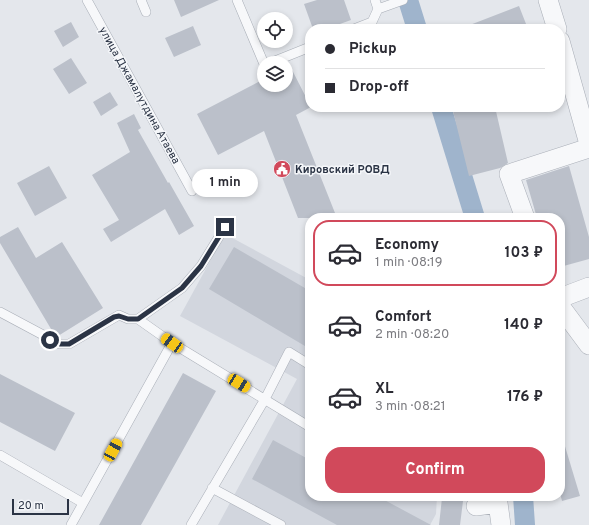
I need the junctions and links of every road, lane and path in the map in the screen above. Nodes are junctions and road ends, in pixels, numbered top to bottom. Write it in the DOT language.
graph roads {
  1 [pos="87,0"];
  2 [pos="141,0"];
  3 [pos="237,0"];
  4 [pos="375,0"];
  5 [pos="403,0"];
  6 [pos="548,0"];
  7 [pos="378,9"];
  8 [pos="146,12"];
  9 [pos="367,24"];
  10 [pos="555,24"];
  11 [pos="305,49"];
  12 [pos="261,56"];
  13 [pos="288,56"];
  14 [pos="565,59"];
  15 [pos="589,144"];
  16 [pos="589,148"];
  17 [pos="192,191"];
  18 [pos="523,213"];
  19 [pos="225,227"];
  20 [pos="589,287"];
  21 [pos="565,296"];
  22 [pos="0,312"];
  23 [pos="565,313"];
  24 [pos="138,319"];
  25 [pos="172,343"];
  26 [pos="589,345"];
  27 [pos="305,361"];
  28 [pos="265,399"];
  29 [pos="305,424"];
  30 [pos="0,455"];
  31 [pos="212,488"];
  32 [pos="83,503"];
  33 [pos="476,506"];
  34 [pos="71,525"];
  35 [pos="191,525"];
  36 [pos="281,525"];
  37 [pos="501,525"];
  1 -- 17 [label="lane, улица Джамалутдина Атаева"];
  2 -- 8 [label="lane"];
  3 -- 12 [label="lane"];
  4 -- 7 [label="lane"];
  5 -- 7 [label="lane"];
  6 -- 10 [label="street"];
  7 -- 9 [label="lane"];
  11 -- 13 [label="lane"];
  14 -- 15 [label="street"];
  16 -- 18 [label="street"];
  19 -- 24 [label="lane"];
  20 -- 21 [label="street"];
  22 -- 24 [label="lane"];
  23 -- 26 [label="street"];
  24 -- 25 [label="lane"];
  25 -- 28 [label="lane"];
  25 -- 32 [label="lane"];
  27 -- 28 [label="lane"];
  28 -- 29 [label="lane"];
  28 -- 31 [label="lane"];
  30 -- 32 [label="lane"];
  31 -- 35 [label="lane"];
  31 -- 36 [label="lane"];
  32 -- 34 [label="lane"];
  33 -- 37 [label="street"];
}
